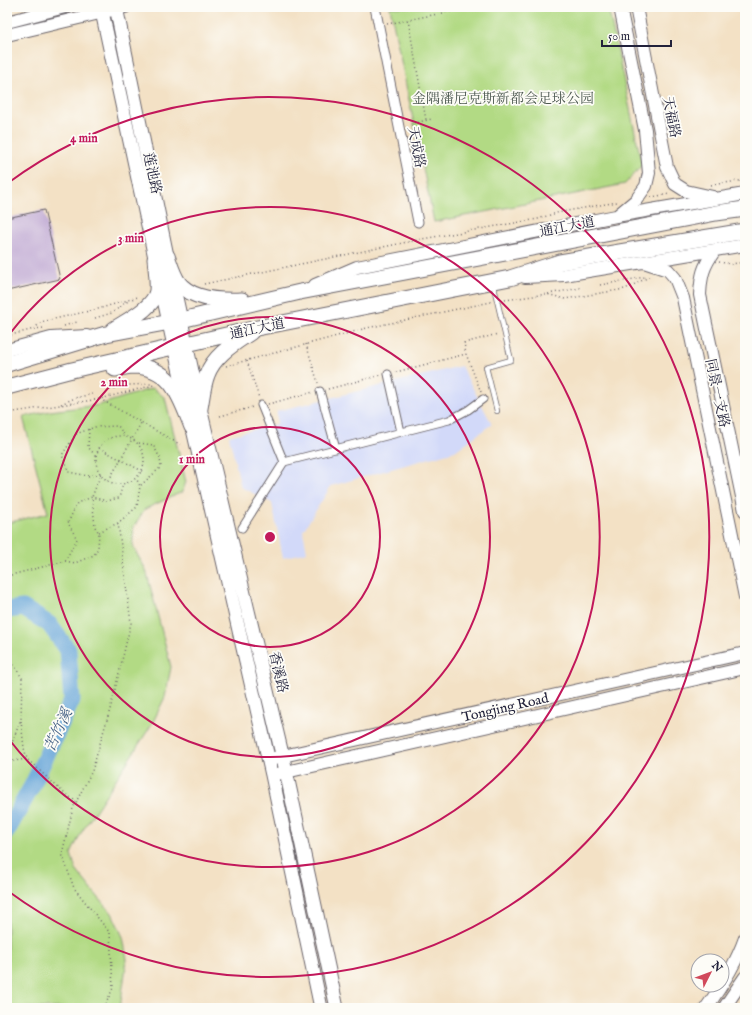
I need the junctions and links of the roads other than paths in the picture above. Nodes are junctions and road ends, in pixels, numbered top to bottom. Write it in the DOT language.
graph roads {
  1 [pos="65,7"];
  2 [pos="375,7"];
  3 [pos="620,7"];
  4 [pos="636,7"];
  5 [pos="119,8"];
  6 [pos="102,9"];
  7 [pos="7,22"];
  8 [pos="7,35"];
  9 [pos="745,194"];
  10 [pos="720,198"];
  11 [pos="745,209"];
  12 [pos="616,216"];
  13 [pos="418,222"];
  14 [pos="745,231"];
  15 [pos="745,246"];
  16 [pos="715,250"];
  17 [pos="161,257"];
  18 [pos="644,262"];
  19 [pos="510,278"];
  20 [pos="493,281"];
  21 [pos="300,292"];
  22 [pos="267,299"];
  23 [pos="175,321"];
  24 [pos="257,328"];
  25 [pos="106,334"];
  26 [pos="180,345"];
  27 [pos="7,350"];
  28 [pos="7,364"];
  29 [pos="72,370"];
  30 [pos="388,374"];
  31 [pos="7,387"];
  32 [pos="320,390"];
  33 [pos="483,399"];
  34 [pos="261,405"];
  35 [pos="200,408"];
  36 [pos="497,411"];
  37 [pos="192,427"];
  38 [pos="401,432"];
  39 [pos="336,449"];
  40 [pos="284,462"];
  41 [pos="745,511"];
  42 [pos="242,528"];
  43 [pos="745,596"];
  44 [pos="745,653"];
  45 [pos="745,668"];
  46 [pos="282,756"];
  47 [pos="268,759"];
  48 [pos="286,771"];
  49 [pos="272,775"];
  50 [pos="745,938"];
  51 [pos="745,977"];
  52 [pos="321,1008"];
  53 [pos="337,1008"];
  54 [pos="706,1008"];
  55 [pos="724,1008"];
  1 -- 7 [label="street"];
  2 -- 13 [label="street, 天成路"];
  3 -- 12 [label="street, 天福路"];
  4 -- 10 [label="street, 天福路"];
  5 -- 6 [label="street"];
  5 -- 17 [label="main road, 莲池路"];
  6 -- 8 [label="street"];
  6 -- 17 [label="main road, 莲池路"];
  9 -- 10 [label="street, 通江大道"];
  10 -- 12 [label="street, 通江大道"];
  11 -- 21 [label="main road, 通江大道"];
  12 -- 21 [label="street, 通江大道"];
  14 -- 19 [label="main road, 通江大道"];
  15 -- 16 [label="street, 通江大道"];
  16 -- 18 [label="street, 通江大道"];
  16 -- 41 [label="street, 同景一支路"];
  17 -- 22 [label="main road"];
  17 -- 23 [label="main road, 莲池路"];
  17 -- 25 [label="main road"];
  18 -- 19 [label="street, 通江大道"];
  18 -- 43 [label="street, 同景一支路"];
  19 -- 20 [label="main road, 通江大道"];
  20 -- 24 [label="main road, 通江大道"];
  20 -- 36 [label="lane"];
  21 -- 22 [label="main road, 通江大道"];
  22 -- 23 [label="main road, 通江大道"];
  23 -- 25 [label="main road, 通江大道"];
  23 -- 26 [label="main road, 莲池路"];
  24 -- 26 [label="main road, 通江大道"];
  24 -- 35 [label="main road"];
  25 -- 27 [label="street, 通江大道"];
  25 -- 28 [label="main road, 通江大道"];
  26 -- 29 [label="main road, 通江大道"];
  26 -- 35 [label="main road, 香溪路"];
  26 -- 37 [label="main road"];
  29 -- 31 [label="main road, 通江大道"];
  29 -- 37 [label="main road"];
  30 -- 38 [label="street"];
  32 -- 39 [label="street"];
  33 -- 38 [label="street"];
  34 -- 40 [label="street"];
  35 -- 46 [label="main road, 香溪路"];
  37 -- 47 [label="main road"];
  38 -- 39 [label="street"];
  39 -- 40 [label="street"];
  40 -- 42 [label="street"];
  44 -- 46 [label="street"];
  45 -- 48 [label="street, Tongjing Road"];
  46 -- 47 [label="street"];
  46 -- 48 [label="main road, 香溪路"];
  47 -- 49 [label="main road"];
  48 -- 49 [label="street, Tongjing Road"];
  48 -- 53 [label="main road, 香溪路"];
  49 -- 52 [label="main road"];
  50 -- 54 [label="street"];
  51 -- 55 [label="street"];
}
